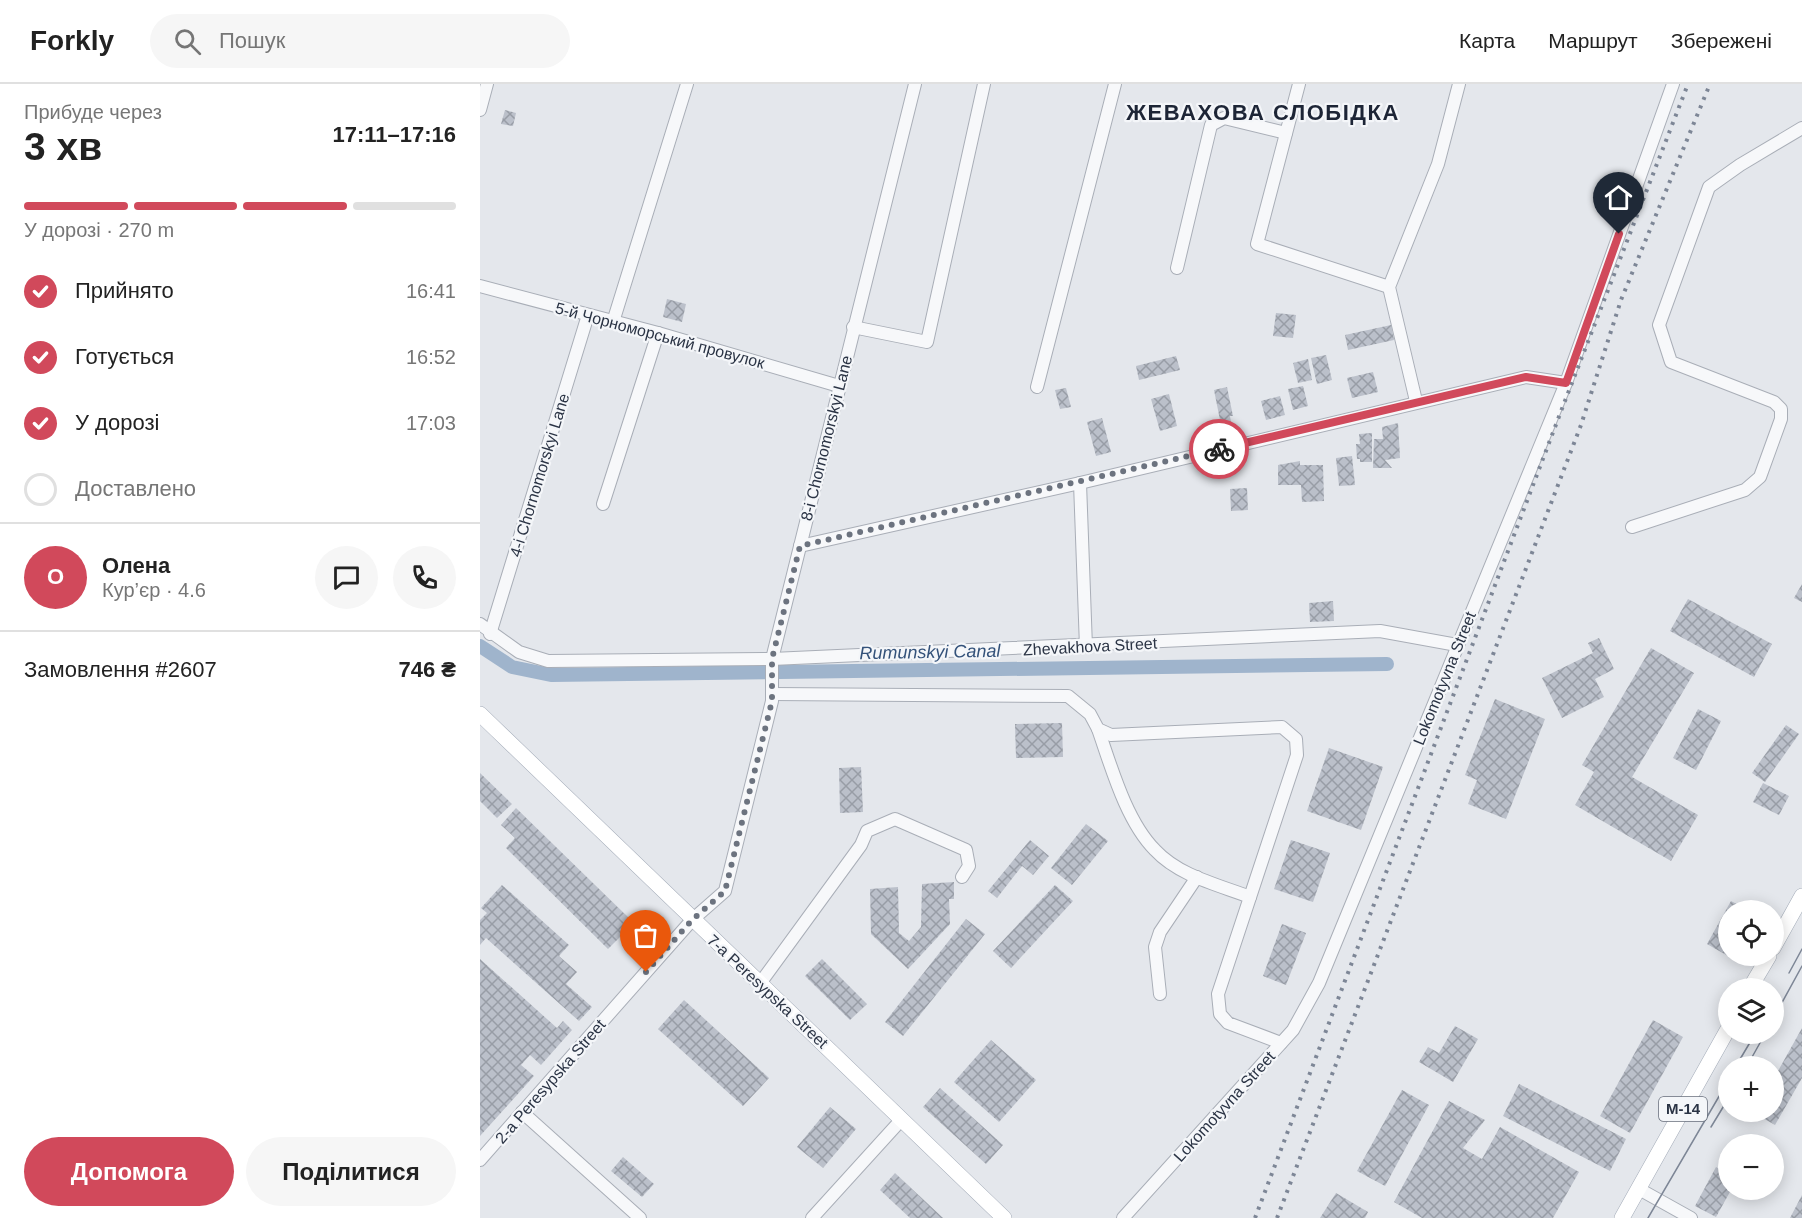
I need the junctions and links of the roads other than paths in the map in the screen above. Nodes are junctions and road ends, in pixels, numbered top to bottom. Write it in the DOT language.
graph roads {
  1 [pos="487,84"];
  2 [pos="687,84"];
  3 [pos="915,84"];
  4 [pos="984,84"];
  5 [pos="1115,84"];
  6 [pos="1299,84"];
  7 [pos="1460,84"];
  8 [pos="1673,84"];
  9 [pos="480,110"];
  10 [pos="1802,128"];
  11 [pos="1286,133"];
  12 [pos="1177,268"];
  13 [pos="480,286"];
  14 [pos="1389,288"];
  15 [pos="588,315"];
  16 [pos="613,322"];
  17 [pos="853,327"];
  18 [pos="658,333"];
  19 [pos="1566,383"];
  20 [pos="839,386"];
  21 [pos="1036,387"];
  22 [pos="1416,401"];
  23 [pos="1080,483"];
  24 [pos="603,504"];
  25 [pos="1632,527"];
  26 [pos="800,546"];
  27 [pos="480,624"];
  28 [pos="490,634"];
  29 [pos="1457,645"];
  30 [pos="1086,647"];
  31 [pos="772,659"];
  32 [pos="772,694"];
  33 [pos="480,714"];
  34 [pos="1098,729"];
  35 [pos="1197,877"];
  36 [pos="962,878"];
  37 [pos="1802,896"];
  38 [pos="1250,897"];
  39 [pos="692,920"];
  40 [pos="1784,928"];
  41 [pos="761,982"];
  42 [pos="1160,994"];
  43 [pos="1281,1043"];
  44 [pos="1720,1044"];
  45 [pos="522,1112"];
  46 [pos="902,1119"];
  47 [pos="480,1160"];
  48 [pos="1639,1189"];
  49 [pos="640,1218"];
  50 [pos="812,1218"];
  51 [pos="1004,1218"];
  52 [pos="1122,1218"];
  53 [pos="1622,1218"];
  54 [pos="1692,1218"];
  1 -- 9 [label="street"];
  2 -- 16 [label="street"];
  3 -- 17 [label="street, 8-i Chornomorskyi Lane"];
  4 -- 17 [label="street"];
  5 -- 21 [label="street"];
  6 -- 11 [label="street"];
  7 -- 14 [label="street"];
  8 -- 19 [label="street, Lokomotyvna Street"];
  10 -- 25 [label="street"];
  11 -- 12 [label="street"];
  11 -- 14 [label="street"];
  13 -- 15 [label="street, 5-й Чорноморський провулок"];
  14 -- 22 [label="street"];
  15 -- 16 [label="street, 5-й Чорноморський провулок"];
  15 -- 28 [label="street, 4-i Chornomorskyi Lane"];
  16 -- 18 [label="street, 5-й Чорноморський провулок"];
  17 -- 20 [label="street, 8-i Chornomorskyi Lane"];
  18 -- 20 [label="street, 5-й Чорноморський провулок"];
  18 -- 24 [label="street"];
  19 -- 22 [label="street"];
  19 -- 29 [label="street, Lokomotyvna Street"];
  20 -- 26 [label="street, 8-i Chornomorskyi Lane"];
  22 -- 23 [label="street"];
  23 -- 26 [label="street"];
  23 -- 30 [label="street"];
  26 -- 31 [label="street, 8-i Chornomorskyi Lane"];
  27 -- 28 [label="street, Zhevakhova Street"];
  28 -- 31 [label="street, Zhevakhova Street"];
  29 -- 30 [label="street, Zhevakhova Street"];
  29 -- 43 [label="street, Lokomotyvna Street"];
  30 -- 31 [label="street, Zhevakhova Street"];
  31 -- 32 [label="street, 8-i Chornomorskyi Lane"];
  32 -- 34 [label="street"];
  32 -- 39 [label="street, 8-i Chornomorskyi Lane"];
  33 -- 39 [label="main road, 7-a Peresypska Street"];
  34 -- 35 [label="street"];
  34 -- 38 [label="street"];
  35 -- 38 [label="street"];
  35 -- 42 [label="street"];
  36 -- 41 [label="street"];
  37 -- 40 [label="main road"];
  38 -- 43 [label="street"];
  39 -- 41 [label="main road, 7-a Peresypska Street"];
  39 -- 45 [label="street, 2-a Peresypska Street"];
  41 -- 46 [label="main road, 7-a Peresypska Street"];
  43 -- 52 [label="street, Lokomotyvna Street"];
  44 -- 48 [label="main road, М-14"];
  45 -- 47 [label="street, 2-a Peresypska Street"];
  45 -- 49 [label="street"];
  46 -- 50 [label="street"];
  46 -- 51 [label="main road, 7-a Peresypska Street"];
  48 -- 53 [label="main road, М-14"];
  48 -- 54 [label="street"];
}
